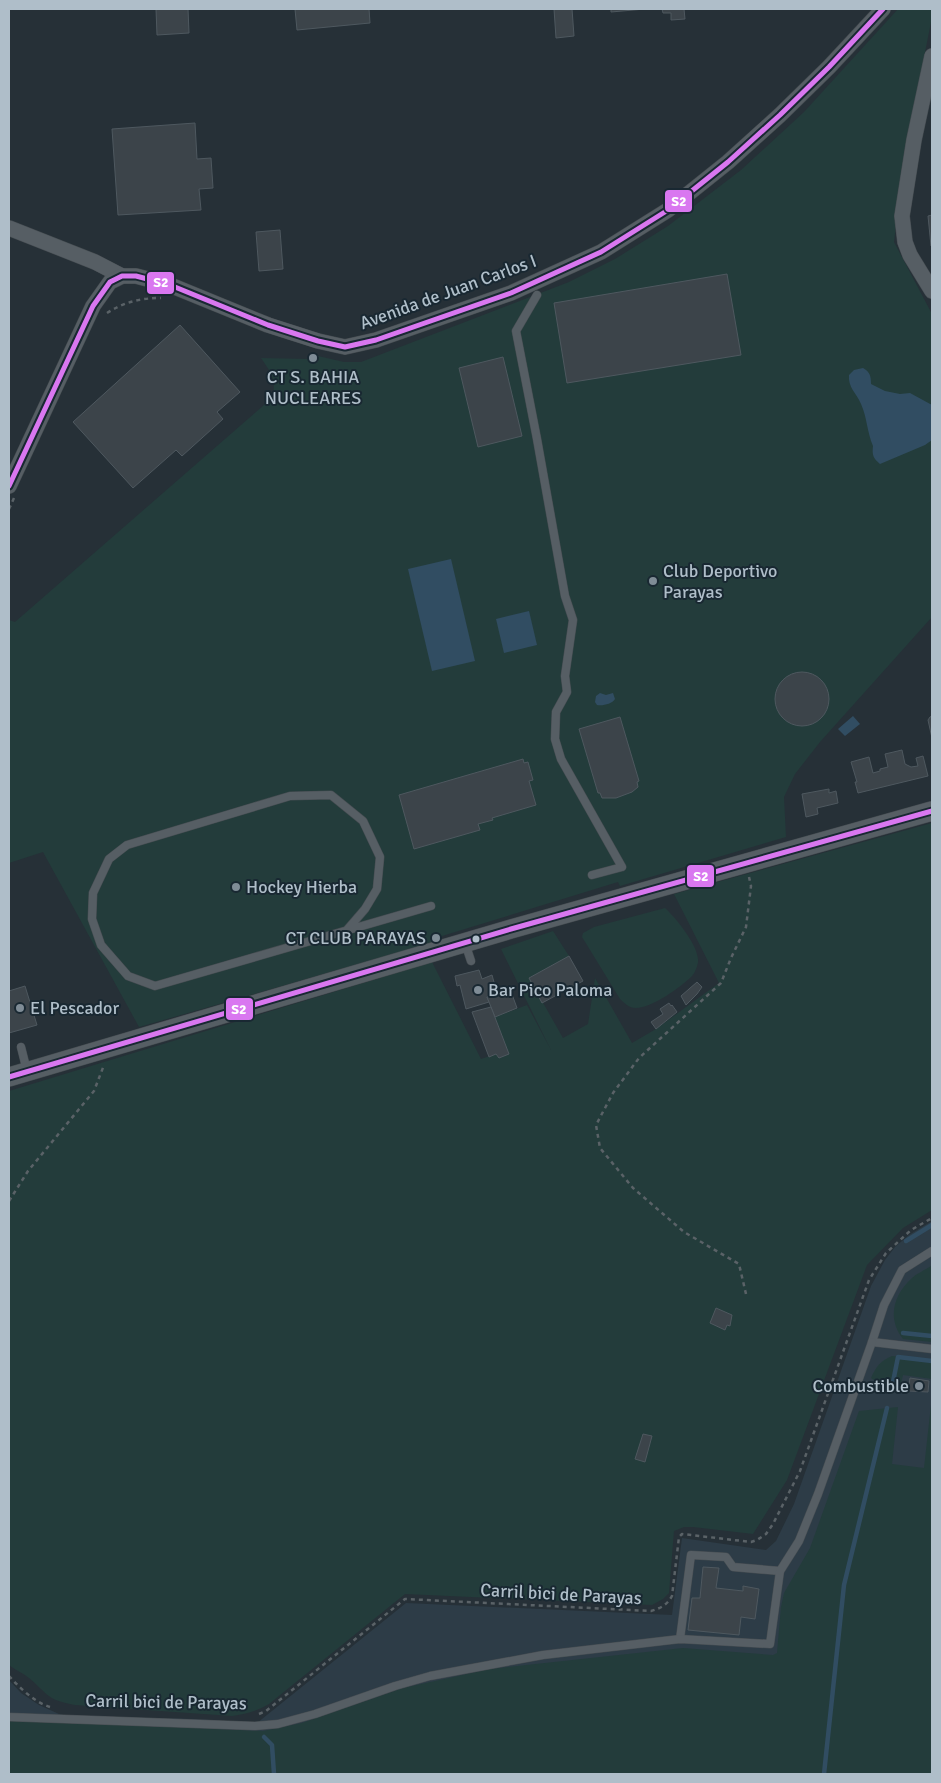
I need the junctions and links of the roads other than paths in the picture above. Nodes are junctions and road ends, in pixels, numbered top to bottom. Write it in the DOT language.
graph roads {
  1 [pos="883,9"];
  2 [pos="932,56"];
  3 [pos="926,115"];
  4 [pos="9,228"];
  5 [pos="122,276"];
  6 [pos="932,291"];
  7 [pos="538,295"];
  8 [pos="13,489"];
  9 [pos="932,811"];
  10 [pos="592,875"];
  11 [pos="431,906"];
  12 [pos="346,931"];
  13 [pos="21,1047"];
  14 [pos="27,1071"];
  15 [pos="9,1077"];
  16 [pos="932,1252"];
  17 [pos="872,1342"];
  18 [pos="932,1349"];
  19 [pos="780,1571"];
  20 [pos="680,1639"];
  21 [pos="9,1716"];
  1 -- 5 [label="street, Avenida de Juan Carlos I"];
  2 -- 3 [label="street"];
  3 -- 6 [label="street"];
  4 -- 5 [label="street"];
  5 -- 8 [label="street"];
  7 -- 10 [label="lane"];
  9 -- 14 [label="street"];
  11 -- 12 [label="lane"];
  12 -- 12 [label="lane"];
  13 -- 14 [label="lane"];
  14 -- 15 [label="street"];
  16 -- 17 [label="lane"];
  17 -- 18 [label="lane"];
  17 -- 19 [label="lane"];
  19 -- 20 [label="lane"];
  19 -- 20 [label="lane"];
  20 -- 21 [label="lane"];
}
